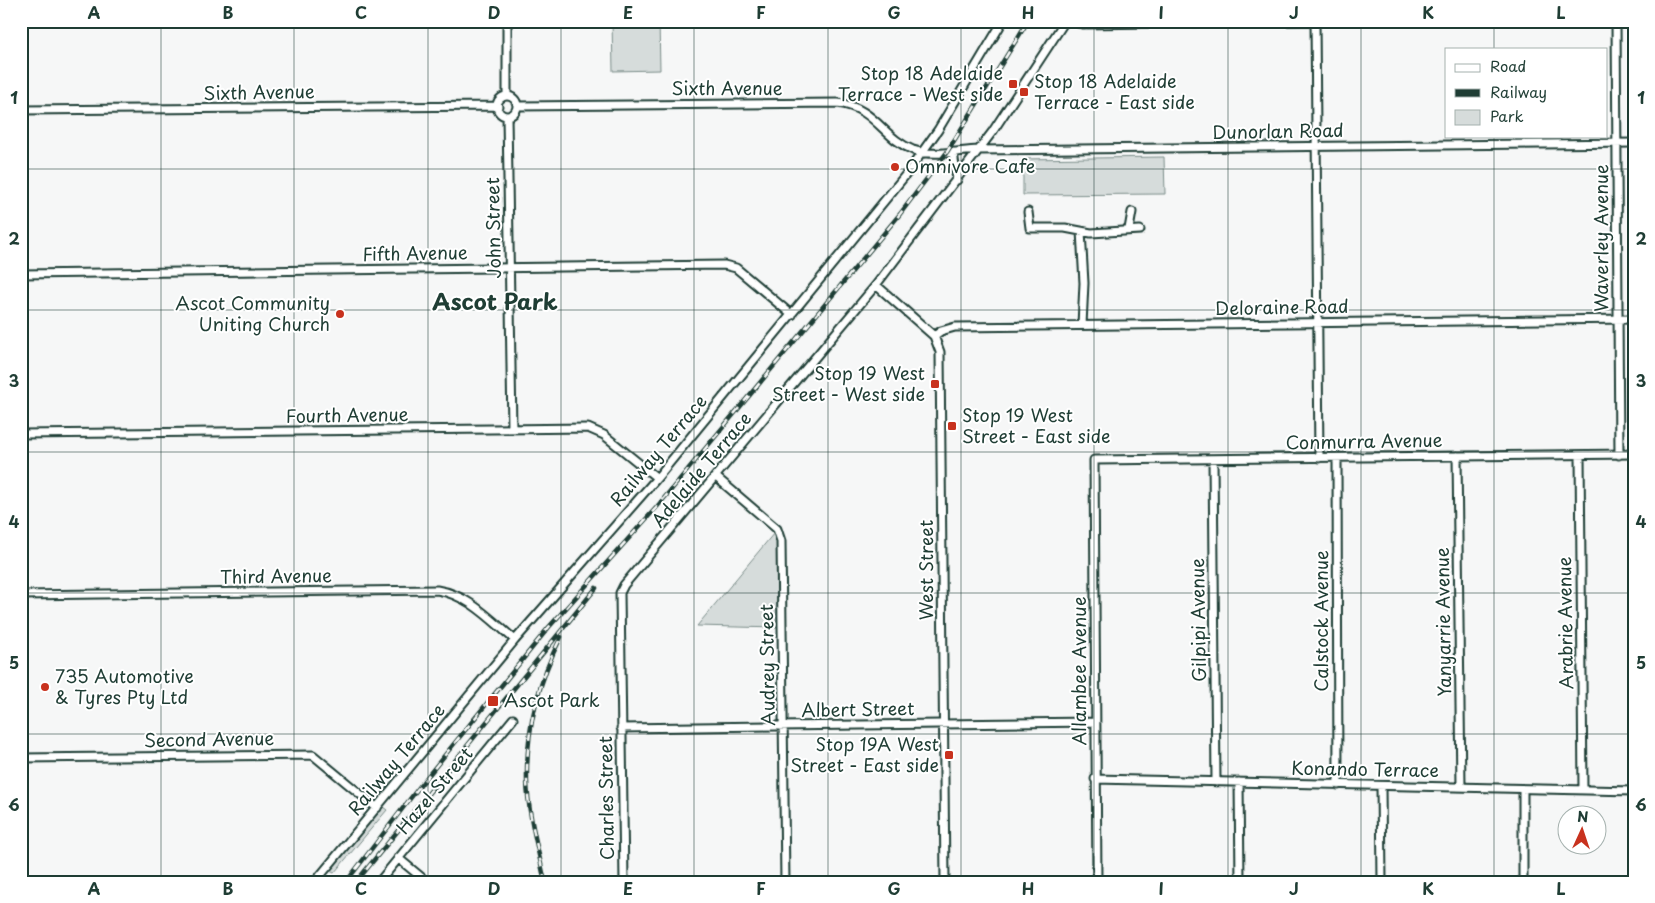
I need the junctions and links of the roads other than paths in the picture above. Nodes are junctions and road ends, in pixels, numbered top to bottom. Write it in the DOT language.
graph roads {
  1 [pos="507,21"];
  2 [pos="1003,21"];
  3 [pos="1065,21"];
  4 [pos="1070,21"];
  5 [pos="1314,21"];
  6 [pos="1320,21"];
  7 [pos="1616,21"];
  8 [pos="1219,22"];
  9 [pos="507,96"];
  10 [pos="498,106"];
  11 [pos="517,106"];
  12 [pos="21,110"];
  13 [pos="507,116"];
  14 [pos="1634,143"];
  15 [pos="1617,144"];
  16 [pos="1315,147"];
  17 [pos="978,150"];
  18 [pos="922,152"];
  19 [pos="953,152"];
  20 [pos="957,180"];
  21 [pos="1028,212"];
  22 [pos="1132,212"];
  23 [pos="1128,229"];
  24 [pos="1140,230"];
  25 [pos="1081,231"];
  26 [pos="511,268"];
  27 [pos="21,274"];
  28 [pos="876,285"];
  29 [pos="792,315"];
  30 [pos="1634,318"];
  31 [pos="1617,319"];
  32 [pos="1317,323"];
  33 [pos="1082,325"];
  34 [pos="934,336"];
  35 [pos="512,429"];
  36 [pos="21,434"];
  37 [pos="1634,454"];
  38 [pos="1580,455"];
  39 [pos="1619,455"];
  40 [pos="1457,456"];
  41 [pos="1319,458"];
  42 [pos="1337,458"];
  43 [pos="1213,459"];
  44 [pos="1094,460"];
  45 [pos="716,476"];
  46 [pos="657,478"];
  47 [pos="620,593"];
  48 [pos="21,595"];
  49 [pos="515,640"];
  50 [pos="513,719"];
  51 [pos="1095,722"];
  52 [pos="943,724"];
  53 [pos="784,727"];
  54 [pos="621,728"];
  55 [pos="21,758"];
  56 [pos="1096,779"];
  57 [pos="1216,782"];
  58 [pos="1239,782"];
  59 [pos="1338,785"];
  60 [pos="1381,786"];
  61 [pos="1461,787"];
  62 [pos="1523,789"];
  63 [pos="1583,790"];
  64 [pos="1634,791"];
  65 [pos="377,808"];
  66 [pos="398,858"];
  67 [pos="315,882"];
  68 [pos="379,882"];
  69 [pos="427,882"];
  70 [pos="624,882"];
  71 [pos="785,882"];
  72 [pos="945,882"];
  73 [pos="1097,882"];
  74 [pos="1240,882"];
  75 [pos="1382,882"];
  76 [pos="1523,882"];
  1 -- 9 [label="street"];
  2 -- 18 [label="street, Railway Terrace"];
  3 -- 17 [label="street, Adelaide Terrace"];
  4 -- 8 [label="street"];
  5 -- 6 [label="street"];
  5 -- 8 [label="street"];
  5 -- 16 [label="street"];
  7 -- 15 [label="street, Waverley Avenue"];
  9 -- 10 [label="street"];
  9 -- 11 [label="street"];
  10 -- 12 [label="street, Sixth Avenue"];
  10 -- 13 [label="street"];
  11 -- 13 [label="street"];
  11 -- 18 [label="street, Sixth Avenue"];
  13 -- 26 [label="street, John Street"];
  14 -- 15 [label="street, Dunorlan Road"];
  15 -- 16 [label="street, Dunorlan Road"];
  15 -- 31 [label="street, Waverley Avenue"];
  16 -- 17 [label="street, Dunorlan Road"];
  16 -- 32 [label="street"];
  17 -- 19 [label="street, Dunorlan Road"];
  17 -- 20 [label="street, Adelaide Terrace"];
  18 -- 19 [label="street, Dunorlan Road"];
  18 -- 29 [label="street, Railway Terrace"];
  19 -- 20 [label="street"];
  20 -- 28 [label="street, Adelaide Terrace"];
  21 -- 25 [label="street"];
  22 -- 23 [label="street"];
  23 -- 24 [label="street"];
  23 -- 25 [label="street"];
  25 -- 33 [label="street"];
  26 -- 27 [label="street, Fifth Avenue"];
  26 -- 29 [label="street, Fifth Avenue"];
  26 -- 35 [label="street, John Street"];
  28 -- 34 [label="street"];
  28 -- 45 [label="street, Adelaide Terrace"];
  29 -- 46 [label="street, Railway Terrace"];
  30 -- 31 [label="street, Deloraine Road"];
  31 -- 32 [label="street, Deloraine Road"];
  31 -- 39 [label="street, Waverley Avenue"];
  32 -- 33 [label="street, Deloraine Road"];
  32 -- 41 [label="street"];
  33 -- 34 [label="street, Deloraine Road"];
  34 -- 52 [label="street, West Street"];
  35 -- 36 [label="street, Fourth Avenue"];
  35 -- 46 [label="street, Fourth Avenue"];
  37 -- 39 [label="street, Conmurra Avenue"];
  38 -- 39 [label="street, Conmurra Avenue"];
  38 -- 40 [label="street, Conmurra Avenue"];
  38 -- 63 [label="street, Arabrie Avenue"];
  40 -- 42 [label="street, Conmurra Avenue"];
  40 -- 61 [label="street, Yanyarrie Avenue"];
  41 -- 42 [label="street, Conmurra Avenue"];
  41 -- 43 [label="street, Conmurra Avenue"];
  42 -- 59 [label="street, Calstock Avenue"];
  43 -- 44 [label="street, Conmurra Avenue"];
  43 -- 57 [label="street, Gilpipi Avenue"];
  44 -- 51 [label="street, Allambee Avenue"];
  45 -- 47 [label="street, Adelaide Terrace"];
  45 -- 53 [label="street, Audrey Street"];
  46 -- 49 [label="street, Railway Terrace"];
  47 -- 54 [label="street, Charles Street"];
  48 -- 49 [label="street, Third Avenue"];
  49 -- 65 [label="street, Railway Terrace"];
  50 -- 66 [label="street, Hazel Street"];
  51 -- 52 [label="street, Albert Street"];
  51 -- 56 [label="street, Allambee Avenue"];
  52 -- 53 [label="street, Albert Street"];
  52 -- 72 [label="street, West Street"];
  53 -- 54 [label="street, Albert Street"];
  53 -- 71 [label="street, Audrey Street"];
  54 -- 70 [label="street, Charles Street"];
  55 -- 65 [label="street, Second Avenue"];
  56 -- 57 [label="street, Konando Terrace"];
  56 -- 73 [label="street, Allambee Avenue"];
  57 -- 58 [label="street, Konando Terrace"];
  58 -- 59 [label="street, Konando Terrace"];
  58 -- 74 [label="street"];
  59 -- 60 [label="street, Konando Terrace"];
  60 -- 61 [label="street, Konando Terrace"];
  60 -- 75 [label="street"];
  61 -- 62 [label="street, Konando Terrace"];
  62 -- 63 [label="street, Konando Terrace"];
  62 -- 76 [label="street"];
  63 -- 64 [label="street, Konando Terrace"];
  65 -- 67 [label="street, Railway Terrace"];
  66 -- 68 [label="street, Hazel Street"];
  66 -- 69 [label="street"];
}
